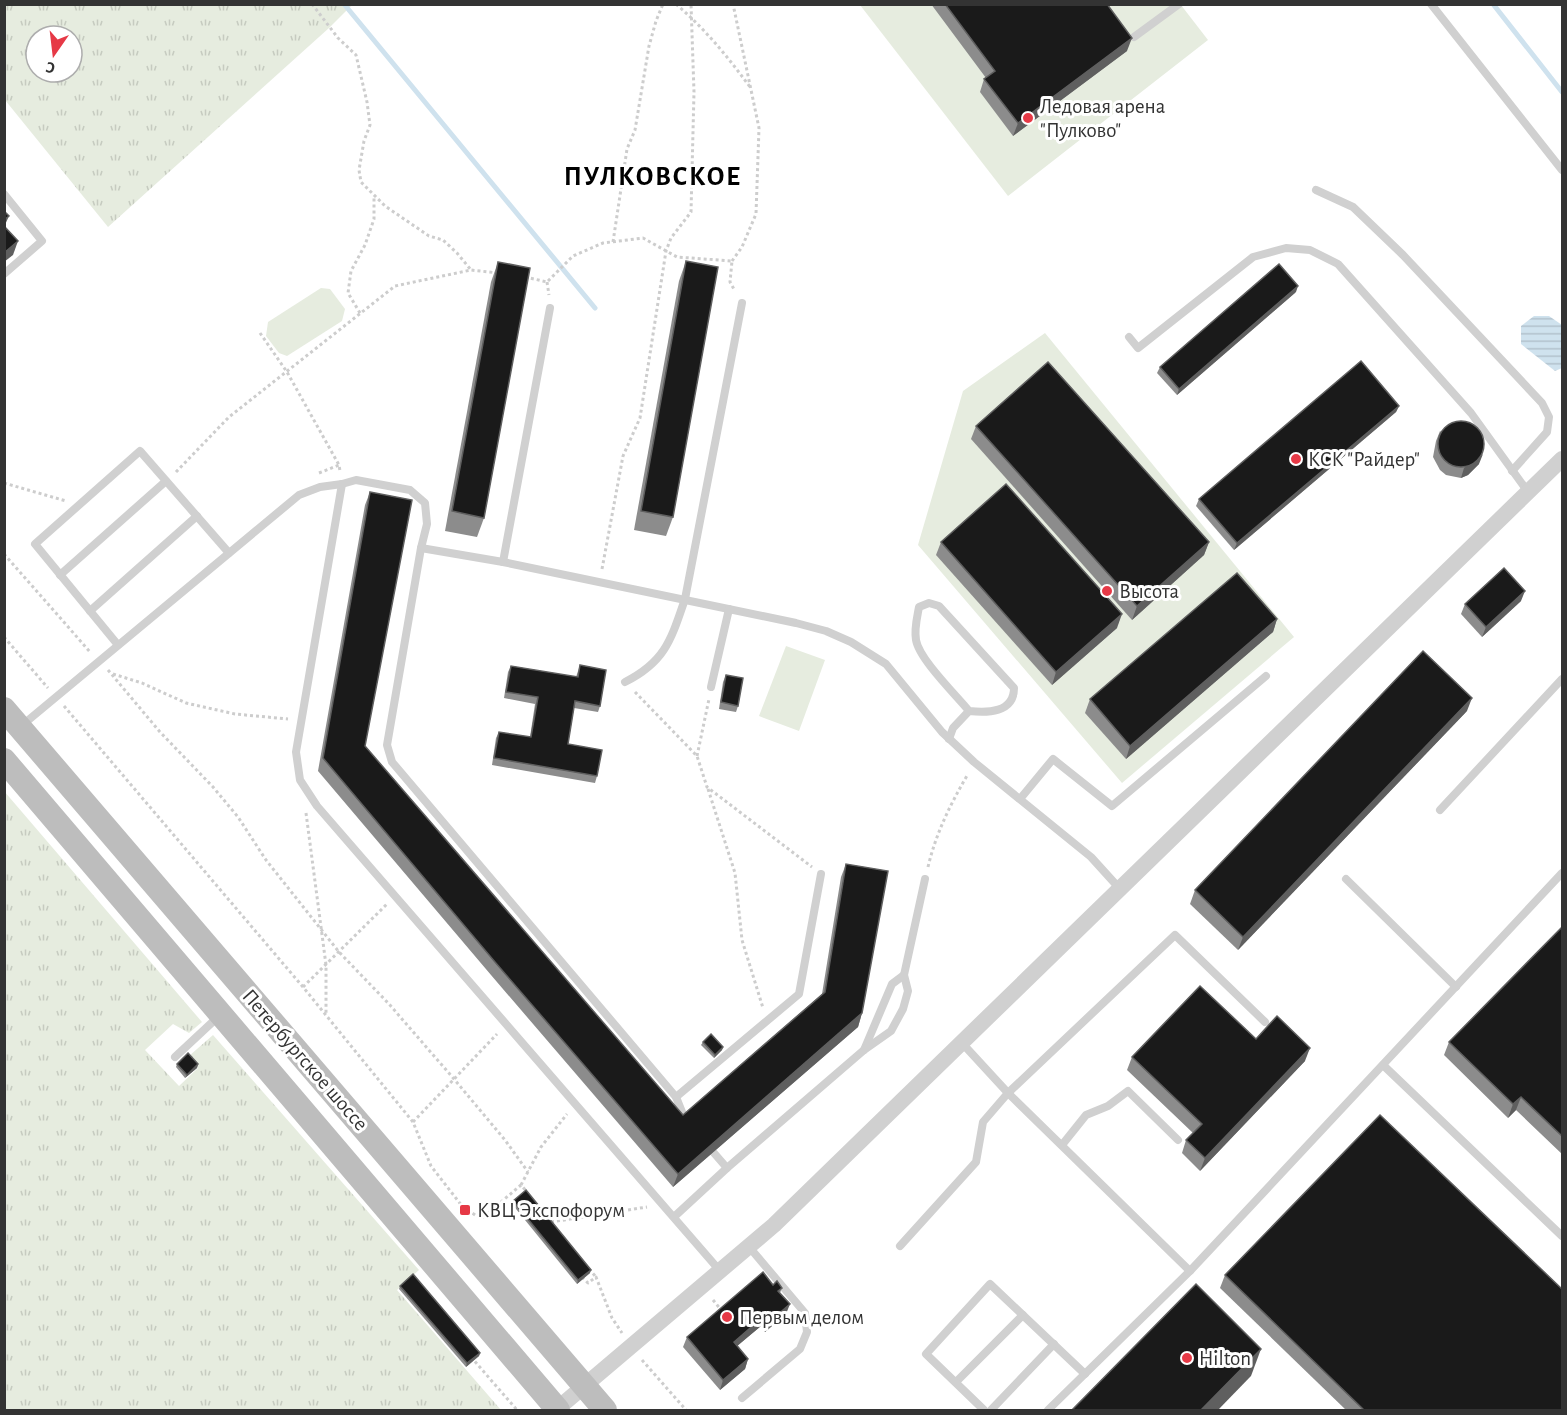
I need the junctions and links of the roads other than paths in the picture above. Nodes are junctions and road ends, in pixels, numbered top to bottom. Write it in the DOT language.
graph roads {
  1 [pos="1179,4"];
  2 [pos="1431,4"];
  3 [pos="1134,37"];
  4 [pos="1563,170"];
  5 [pos="1316,190"];
  6 [pos="4,194"];
  7 [pos="4,274"];
  8 [pos="742,303"];
  9 [pos="550,308"];
  10 [pos="1129,337"];
  11 [pos="1563,459"];
  12 [pos="1512,471"];
  13 [pos="169,479"];
  14 [pos="342,484"];
  15 [pos="1528,492"];
  16 [pos="197,516"];
  17 [pos="421,548"];
  18 [pos="229,553"];
  19 [pos="503,562"];
  20 [pos="60,575"];
  21 [pos="685,599"];
  22 [pos="729,609"];
  23 [pos="90,611"];
  24 [pos="118,645"];
  25 [pos="1266,676"];
  26 [pos="1563,679"];
  27 [pos="625,682"];
  28 [pos="711,687"];
  29 [pos="969,711"];
  30 [pos="12,718"];
  31 [pos="950,739"];
  32 [pos="4,760"];
  33 [pos="1020,799"];
  34 [pos="1440,810"];
  35 [pos="1563,873"];
  36 [pos="821,874"];
  37 [pos="926,879"];
  38 [pos="1346,879"];
  39 [pos="1120,889"];
  40 [pos="904,975"];
  41 [pos="1456,987"];
  42 [pos="221,1014"];
  43 [pos="1265,1022"];
  44 [pos="962,1043"];
  45 [pos="864,1050"];
  46 [pos="175,1057"];
  47 [pos="1383,1065"];
  48 [pos="1008,1093"];
  49 [pos="676,1097"];
  50 [pos="686,1122"];
  51 [pos="1178,1140"];
  52 [pos="1062,1145"];
  53 [pos="714,1153"];
  54 [pos="727,1168"];
  55 [pos="675,1216"];
  56 [pos="1563,1236"];
  57 [pos="900,1246"];
  58 [pos="750,1248"];
  59 [pos="1190,1271"];
  60 [pos="721,1272"];
  61 [pos="1023,1315"];
  62 [pos="1054,1344"];
  63 [pos="1085,1374"];
  64 [pos="956,1382"];
  65 [pos="584,1386"];
  66 [pos="742,1398"];
  67 [pos="558,1410"];
  68 [pos="605,1410"];
  69 [pos="984,1410"];
  70 [pos="991,1410"];
  71 [pos="1048,1410"];
  1 -- 3 [label="lane"];
  2 -- 4 [label="lane"];
  5 -- 12 [label="lane"];
  6 -- 7 [label="lane"];
  8 -- 21 [label="lane"];
  9 -- 19 [label="lane"];
  10 -- 12 [label="lane"];
  11 -- 15 [label="street"];
  12 -- 15 [label="lane"];
  13 -- 16 [label="lane"];
  13 -- 20 [label="lane"];
  13 -- 20 [label="lane"];
  14 -- 17 [label="lane"];
  14 -- 18 [label="lane"];
  14 -- 55 [label="lane"];
  15 -- 39 [label="street"];
  16 -- 18 [label="lane"];
  16 -- 23 [label="lane"];
  17 -- 19 [label="lane"];
  17 -- 49 [label="lane"];
  18 -- 24 [label="lane"];
  19 -- 21 [label="lane"];
  20 -- 23 [label="lane"];
  21 -- 22 [label="lane"];
  21 -- 27 [label="lane"];
  22 -- 28 [label="lane"];
  22 -- 31 [label="lane"];
  23 -- 24 [label="lane"];
  24 -- 30 [label="lane"];
  25 -- 33 [label="lane"];
  26 -- 34 [label="lane"];
  29 -- 29 [label="lane"];
  29 -- 31 [label="lane"];
  30 -- 65 [label="main road, Петербургское шоссе"];
  31 -- 33 [label="lane"];
  32 -- 42 [label="main road, Петербургское шоссе"];
  33 -- 39 [label="lane"];
  35 -- 41 [label="lane"];
  36 -- 49 [label="lane"];
  37 -- 40 [label="lane"];
  38 -- 41 [label="lane"];
  39 -- 44 [label="street"];
  40 -- 45 [label="lane"];
  40 -- 45 [label="lane"];
  41 -- 47 [label="lane"];
  42 -- 46 [label="lane"];
  42 -- 67 [label="main road, Петербургское шоссе"];
  43 -- 48 [label="lane"];
  44 -- 48 [label="lane"];
  44 -- 58 [label="street"];
  45 -- 54 [label="lane"];
  47 -- 56 [label="lane"];
  47 -- 59 [label="lane"];
  48 -- 52 [label="lane"];
  48 -- 57 [label="lane"];
  49 -- 50 [label="lane"];
  51 -- 52 [label="lane"];
  52 -- 59 [label="lane"];
  53 -- 54 [label="lane"];
  54 -- 55 [label="lane"];
  55 -- 60 [label="lane"];
  58 -- 60 [label="street"];
  58 -- 66 [label="lane"];
  59 -- 63 [label="lane"];
  60 -- 65 [label="street"];
  61 -- 62 [label="lane"];
  61 -- 64 [label="lane"];
  61 -- 64 [label="lane"];
  62 -- 63 [label="lane"];
  62 -- 70 [label="lane"];
  63 -- 71 [label="lane"];
  64 -- 69 [label="lane"];
  65 -- 67 [label="street"];
  65 -- 68 [label="main road, Петербургское шоссе"];
}
